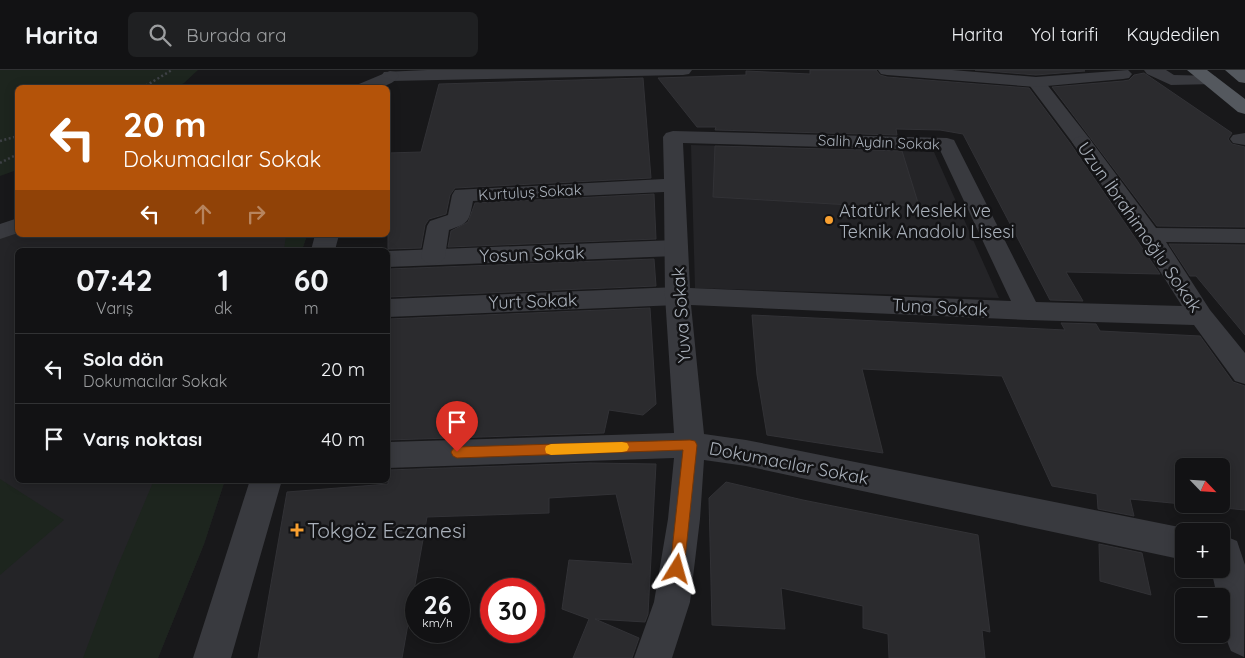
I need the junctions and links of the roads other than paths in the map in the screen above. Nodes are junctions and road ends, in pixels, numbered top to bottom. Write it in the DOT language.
graph roads {
  1 [pos="681,70"];
  2 [pos="887,70"];
  3 [pos="1146,70"];
  4 [pos="1153,70"];
  5 [pos="1234,70"];
  6 [pos="556,72"];
  7 [pos="1203,75"];
  8 [pos="1049,77"];
  9 [pos="390,78"];
  10 [pos="1245,78"];
  11 [pos="372,85"];
  12 [pos="1245,108"];
  13 [pos="675,185"];
  14 [pos="15,226"];
  15 [pos="0,232"];
  16 [pos="1149,235"];
  17 [pos="1245,236"];
  18 [pos="676,248"];
  19 [pos="433,257"];
  20 [pos="390,259"];
  21 [pos="678,296"];
  22 [pos="390,308"];
  23 [pos="1028,311"];
  24 [pos="1202,316"];
  25 [pos="1245,373"];
  26 [pos="690,445"];
  27 [pos="390,455"];
  28 [pos="265,483"];
  29 [pos="1175,542"];
  30 [pos="1231,552"];
  31 [pos="1244,640"];
  32 [pos="212,658"];
  33 [pos="653,658"];
  1 -- 6 [label="street"];
  2 -- 8 [label="street"];
  3 -- 8 [label="street"];
  4 -- 7 [label="street"];
  5 -- 10 [label="main road"];
  6 -- 9 [label="street"];
  7 -- 12 [label="main road"];
  8 -- 16 [label="street, Uzun İbrahimoğlu Sokak"];
  9 -- 11 [label="street"];
  13 -- 18 [label="street, Yuva Sokak"];
  13 -- 19 [label="street, Kurtuluş Sokak"];
  13 -- 23 [label="street, Salih Aydın Sokak"];
  14 -- 15 [label="street"];
  16 -- 17 [label="street"];
  16 -- 24 [label="street, Uzun İbrahimoğlu Sokak"];
  18 -- 19 [label="street, Yosun Sokak"];
  18 -- 21 [label="street, Yuva Sokak"];
  19 -- 20 [label="street, Yosun Sokak"];
  21 -- 22 [label="street, Yurt Sokak"];
  21 -- 23 [label="street, Tuna Sokak"];
  21 -- 26 [label="street, Yuva Sokak"];
  23 -- 24 [label="street, Tuna Sokak"];
  24 -- 25 [label="street, Uzun İbrahimoğlu Sokak"];
  26 -- 27 [label="street, Dokumacılar Sokak"];
  26 -- 29 [label="street, Dokumacılar Sokak"];
  26 -- 33 [label="street, Yuva Sokak"];
  28 -- 32 [label="street"];
  30 -- 31 [label="street"];
}
